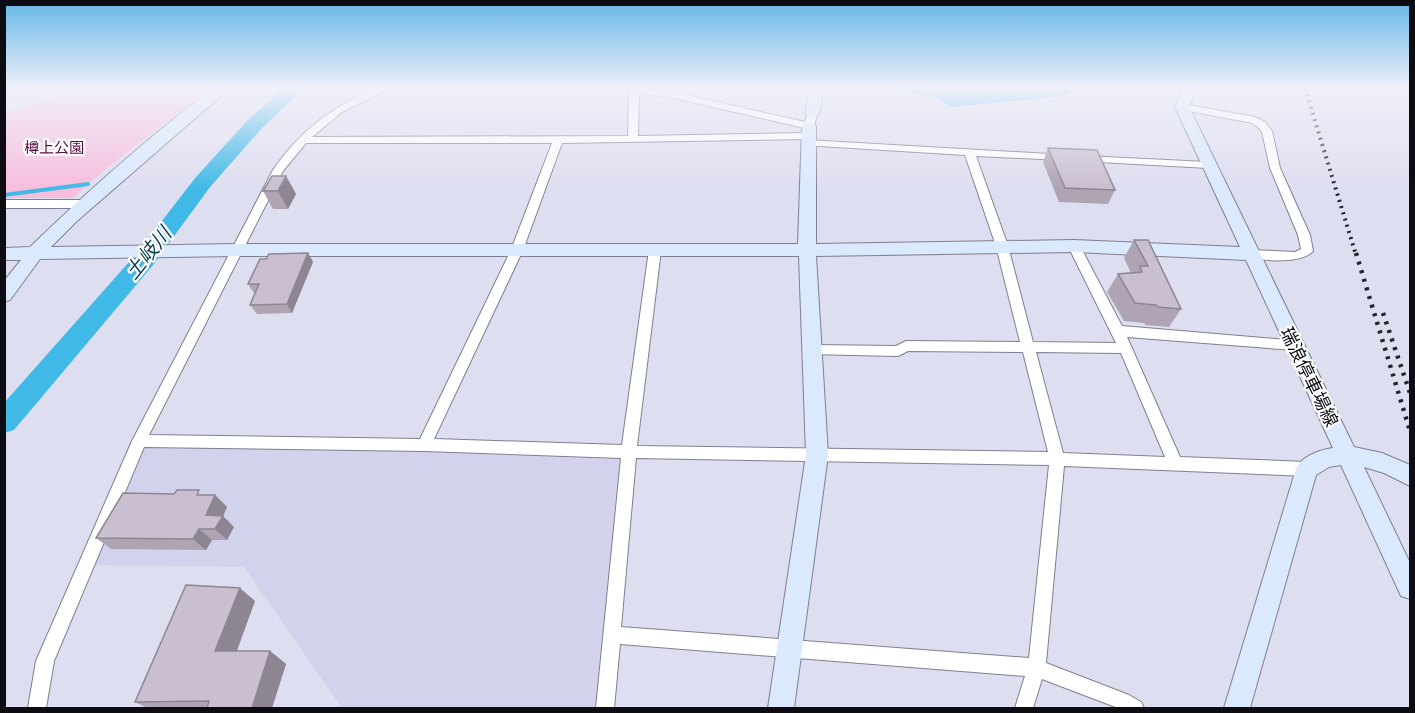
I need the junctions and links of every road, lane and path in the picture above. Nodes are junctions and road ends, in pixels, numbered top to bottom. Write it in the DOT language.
graph roads {
  1 [pos="180,121"];
  2 [pos="320,121"];
  3 [pos="631,121"];
  4 [pos="778,121"];
  5 [pos="811,121"];
  6 [pos="1188,121"];
  7 [pos="1256,121"];
  8 [pos="809,130"];
  9 [pos="633,138"];
  10 [pos="301,140"];
  11 [pos="558,140"];
  12 [pos="969,152"];
  13 [pos="1208,165"];
  14 [pos="4,204"];
  15 [pos="86,204"];
  16 [pos="1002,246"];
  17 [pos="1074,246"];
  18 [pos="237,250"];
  19 [pos="517,250"];
  20 [pos="655,250"];
  21 [pos="807,250"];
  22 [pos="35,253"];
  23 [pos="4,254"];
  24 [pos="1251,254"];
  25 [pos="4,295"];
  26 [pos="1118,332"];
  27 [pos="1294,345"];
  28 [pos="1028,346"];
  29 [pos="1126,348"];
  30 [pos="812,350"];
  31 [pos="139,441"];
  32 [pos="423,445"];
  33 [pos="628,452"];
  34 [pos="817,455"];
  35 [pos="1348,456"];
  36 [pos="1057,459"];
  37 [pos="1175,463"];
  38 [pos="1307,469"];
  39 [pos="1410,476"];
  40 [pos="1410,588"];
  41 [pos="612,635"];
  42 [pos="789,647"];
  43 [pos="1037,668"];
  44 [pos="36,708"];
  45 [pos="606,708"];
  46 [pos="781,708"];
  47 [pos="1024,708"];
  48 [pos="1135,708"];
  49 [pos="1237,708"];
  1 -- 15 [label="street"];
  2 -- 10 [label="street"];
  3 -- 9 [label="street"];
  4 -- 8 [label="street"];
  5 -- 8 [label="street"];
  6 -- 13 [label="street, 瑞浪停車場線"];
  7 -- 24 [label="street"];
  8 -- 9 [label="street"];
  8 -- 12 [label="street"];
  8 -- 21 [label="street"];
  9 -- 11 [label="street"];
  10 -- 11 [label="street"];
  10 -- 18 [label="street"];
  11 -- 19 [label="street"];
  12 -- 13 [label="street"];
  12 -- 16 [label="street"];
  13 -- 24 [label="street, 瑞浪停車場線"];
  14 -- 15 [label="street"];
  15 -- 22 [label="street"];
  16 -- 17 [label="street"];
  16 -- 21 [label="street"];
  16 -- 28 [label="street"];
  17 -- 24 [label="street"];
  17 -- 26 [label="street"];
  18 -- 19 [label="street"];
  18 -- 22 [label="street"];
  18 -- 31 [label="street"];
  19 -- 20 [label="street"];
  19 -- 32 [label="street"];
  20 -- 21 [label="street"];
  20 -- 33 [label="street"];
  21 -- 30 [label="street"];
  22 -- 23 [label="street"];
  22 -- 25 [label="street"];
  24 -- 27 [label="street, 瑞浪停車場線"];
  26 -- 27 [label="street"];
  26 -- 29 [label="street"];
  27 -- 35 [label="street, 瑞浪停車場線"];
  28 -- 29 [label="street"];
  28 -- 30 [label="street"];
  28 -- 36 [label="street"];
  29 -- 37 [label="street"];
  30 -- 34 [label="street"];
  31 -- 32 [label="street"];
  31 -- 44 [label="street"];
  32 -- 33 [label="street"];
  33 -- 34 [label="street"];
  33 -- 41 [label="street"];
  34 -- 36 [label="street"];
  34 -- 42 [label="street"];
  35 -- 38 [label="street"];
  35 -- 39 [label="street"];
  35 -- 40 [label="street, 瑞浪停車場線"];
  36 -- 37 [label="street"];
  36 -- 43 [label="street"];
  37 -- 38 [label="street"];
  38 -- 49 [label="street"];
  41 -- 42 [label="street"];
  41 -- 45 [label="street"];
  42 -- 43 [label="street"];
  42 -- 46 [label="street"];
  43 -- 47 [label="street"];
  43 -- 48 [label="street"];
}
